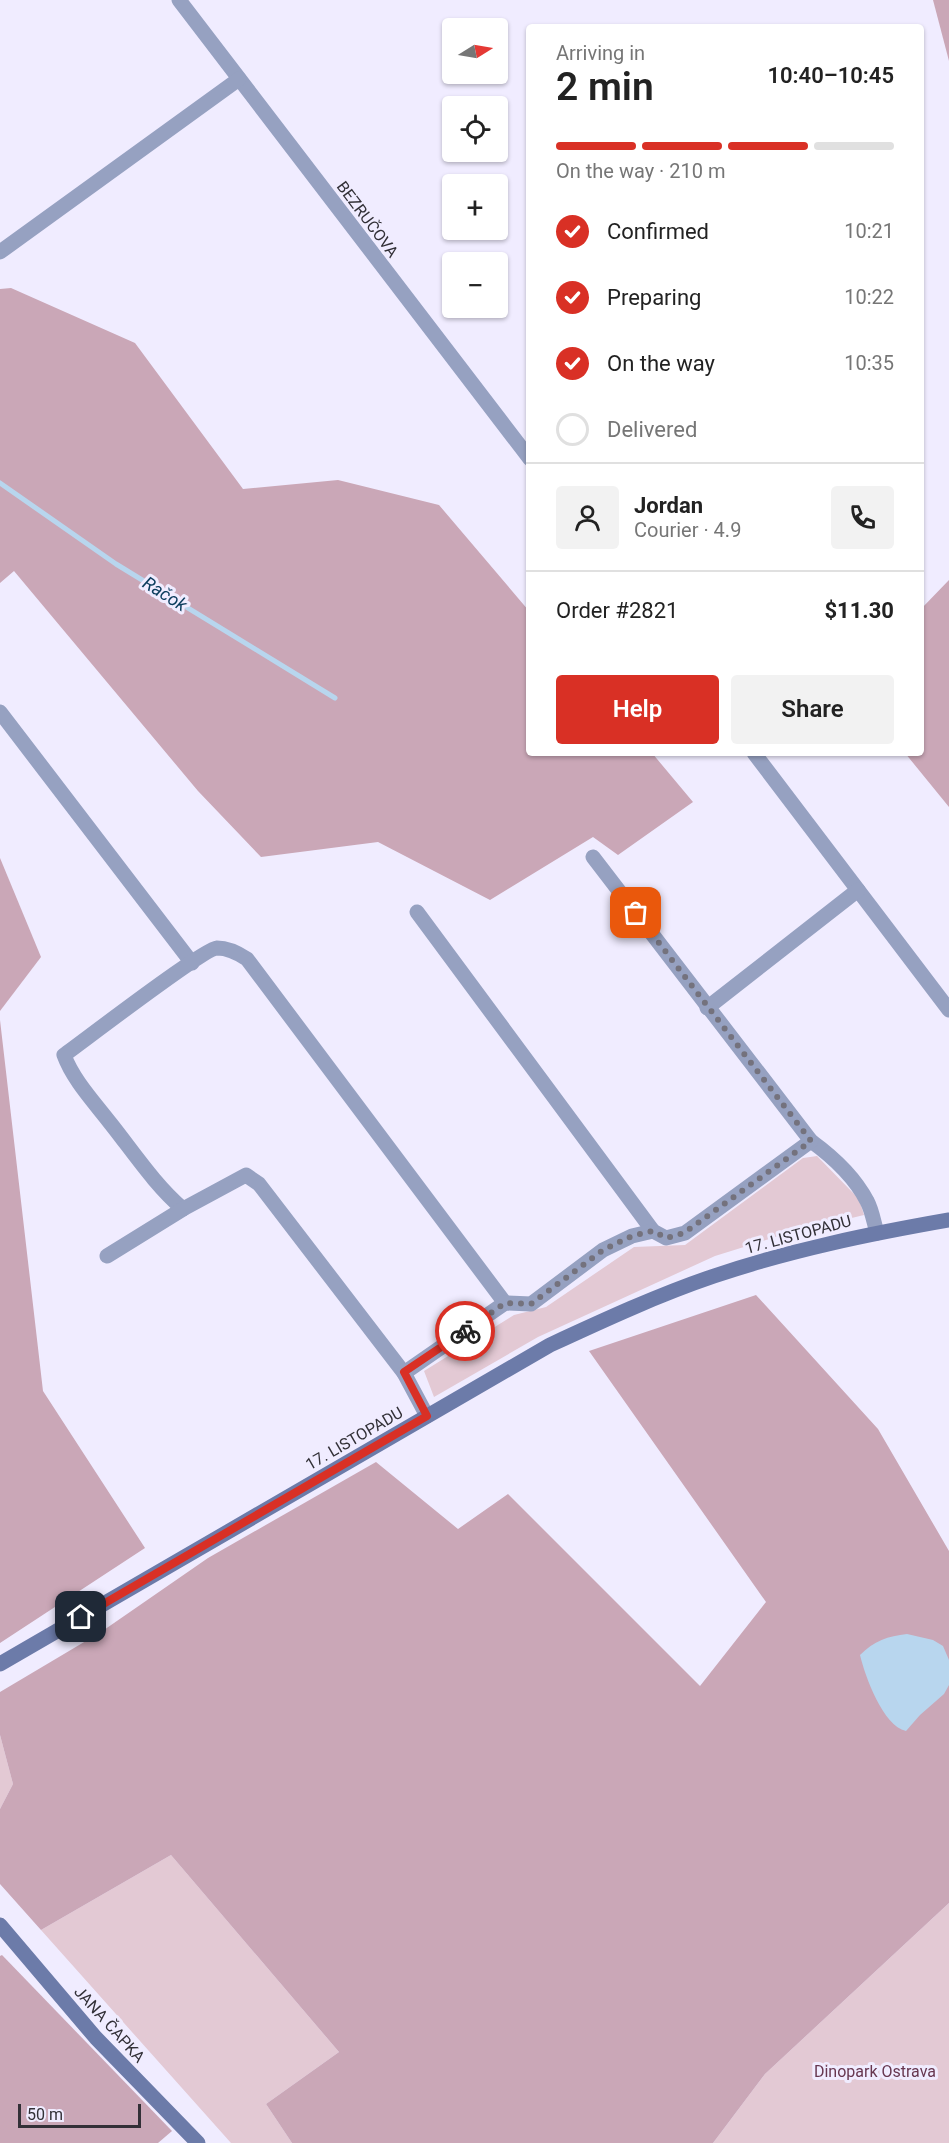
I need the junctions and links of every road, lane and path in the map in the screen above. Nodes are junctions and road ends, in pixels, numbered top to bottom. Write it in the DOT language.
graph roads {
  1 [pos="179,0"];
  2 [pos="239,79"];
  3 [pos="0,252"];
  4 [pos="526,454"];
  5 [pos="0,712"];
  6 [pos="756,756"];
  7 [pos="593,857"];
  8 [pos="858,890"];
  9 [pos="417,912"];
  10 [pos="192,963"];
  11 [pos="707,1008"];
  12 [pos="949,1010"];
  13 [pos="811,1141"];
  14 [pos="183,1209"];
  15 [pos="949,1220"];
  16 [pos="653,1231"];
  17 [pos="877,1233"];
  18 [pos="107,1256"];
  19 [pos="505,1303"];
  20 [pos="404,1372"];
  21 [pos="427,1416"];
  22 [pos="0,1664"];
  23 [pos="0,1925"];
  24 [pos="198,2143"];
  1 -- 2 [label="street, BEZRUČOVA"];
  2 -- 3 [label="street"];
  2 -- 4 [label="street, BEZRUČOVA"];
  5 -- 10 [label="street"];
  6 -- 8 [label="street"];
  7 -- 11 [label="street"];
  8 -- 11 [label="street"];
  8 -- 12 [label="street"];
  9 -- 16 [label="street"];
  10 -- 14 [label="street"];
  10 -- 19 [label="street"];
  11 -- 13 [label="street"];
  13 -- 16 [label="street"];
  13 -- 17 [label="street"];
  14 -- 18 [label="street"];
  14 -- 20 [label="street"];
  15 -- 17 [label="main road, 17. LISTOPADU"];
  16 -- 19 [label="street"];
  17 -- 21 [label="main road, 17. LISTOPADU"];
  19 -- 20 [label="street"];
  20 -- 21 [label="street"];
  21 -- 22 [label="main road, 17. LISTOPADU"];
  23 -- 24 [label="main road, JANA ČAPKA"];
}
